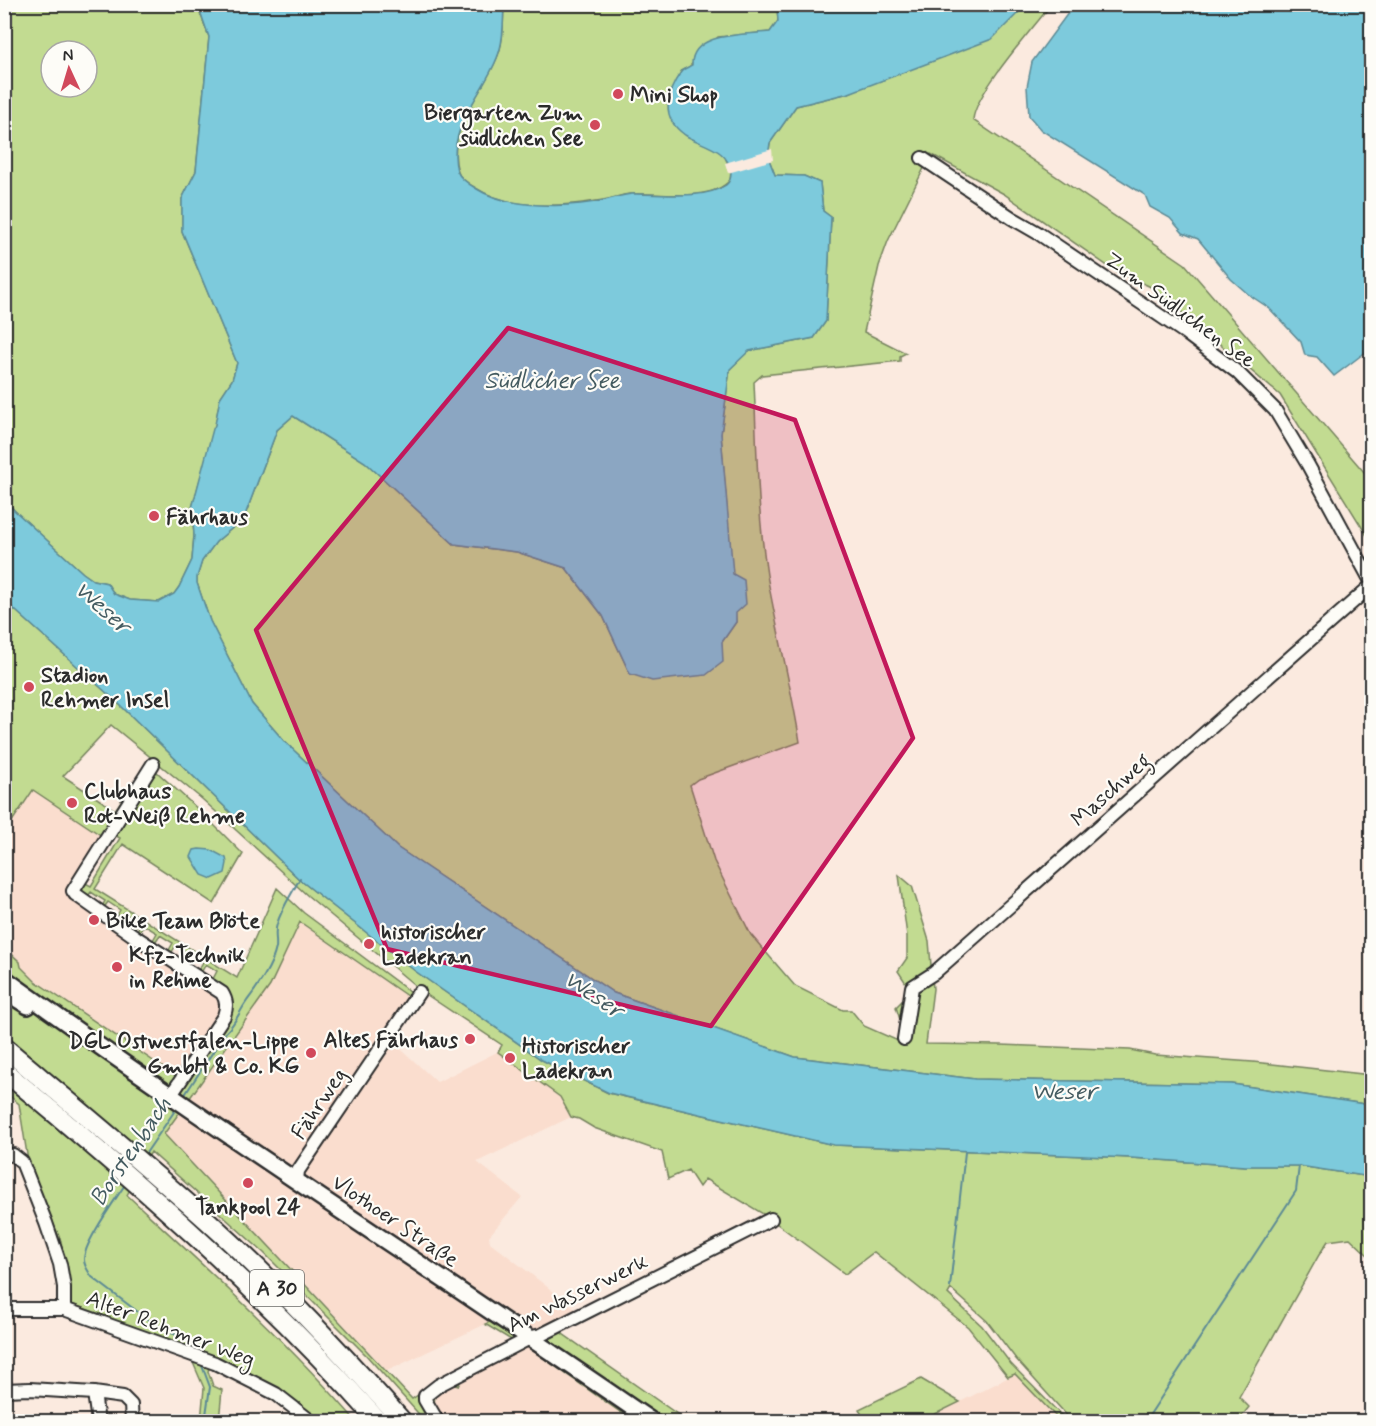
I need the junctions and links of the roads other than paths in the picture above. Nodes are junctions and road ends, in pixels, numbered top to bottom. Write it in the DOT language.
graph roads {
  1 [pos="924,160"];
  2 [pos="1371,584"];
  3 [pos="153,764"];
  4 [pos="4,978"];
  5 [pos="4,991"];
  6 [pos="419,992"];
  7 [pos="904,1039"];
  8 [pos="4,1047"];
  9 [pos="113,1057"];
  10 [pos="4,1071"];
  11 [pos="171,1095"];
  12 [pos="4,1154"];
  13 [pos="135,1169"];
  14 [pos="297,1180"];
  15 [pos="771,1219"];
  16 [pos="4,1309"];
  17 [pos="64,1309"];
  18 [pos="531,1337"];
  19 [pos="4,1390"];
  20 [pos="94,1393"];
  21 [pos="436,1419"];
  22 [pos="98,1422"];
  23 [pos="132,1422"];
  24 [pos="312,1422"];
  25 [pos="379,1422"];
  26 [pos="403,1422"];
  27 [pos="653,1422"];
  1 -- 2 [label="street, Zum Südlichen See"];
  2 -- 7 [label="street, Maschweg"];
  3 -- 11 [label="street"];
  4 -- 9 [label="main road, Vlothoer Straße"];
  5 -- 9 [label="main road, Vlothoer Straße"];
  6 -- 14 [label="street, Fährweg"];
  8 -- 13 [label="highway, A 30"];
  9 -- 11 [label="main road, Vlothoer Straße"];
  10 -- 13 [label="highway, A 30"];
  11 -- 14 [label="main road, Vlothoer Straße"];
  12 -- 17 [label="street"];
  13 -- 25 [label="highway, A 30"];
  13 -- 26 [label="highway, A 30"];
  14 -- 18 [label="main road, Vlothoer Straße"];
  15 -- 18 [label="street, Am Wasserwerk"];
  16 -- 17 [label="street, Alter Rehmer Weg"];
  17 -- 24 [label="street, Alter Rehmer Weg"];
  18 -- 21 [label="street, Am Wasserwerk"];
  18 -- 27 [label="main road, Vlothoer Straße"];
  19 -- 20 [label="street"];
  20 -- 22 [label="street"];
  20 -- 23 [label="street"];
}
